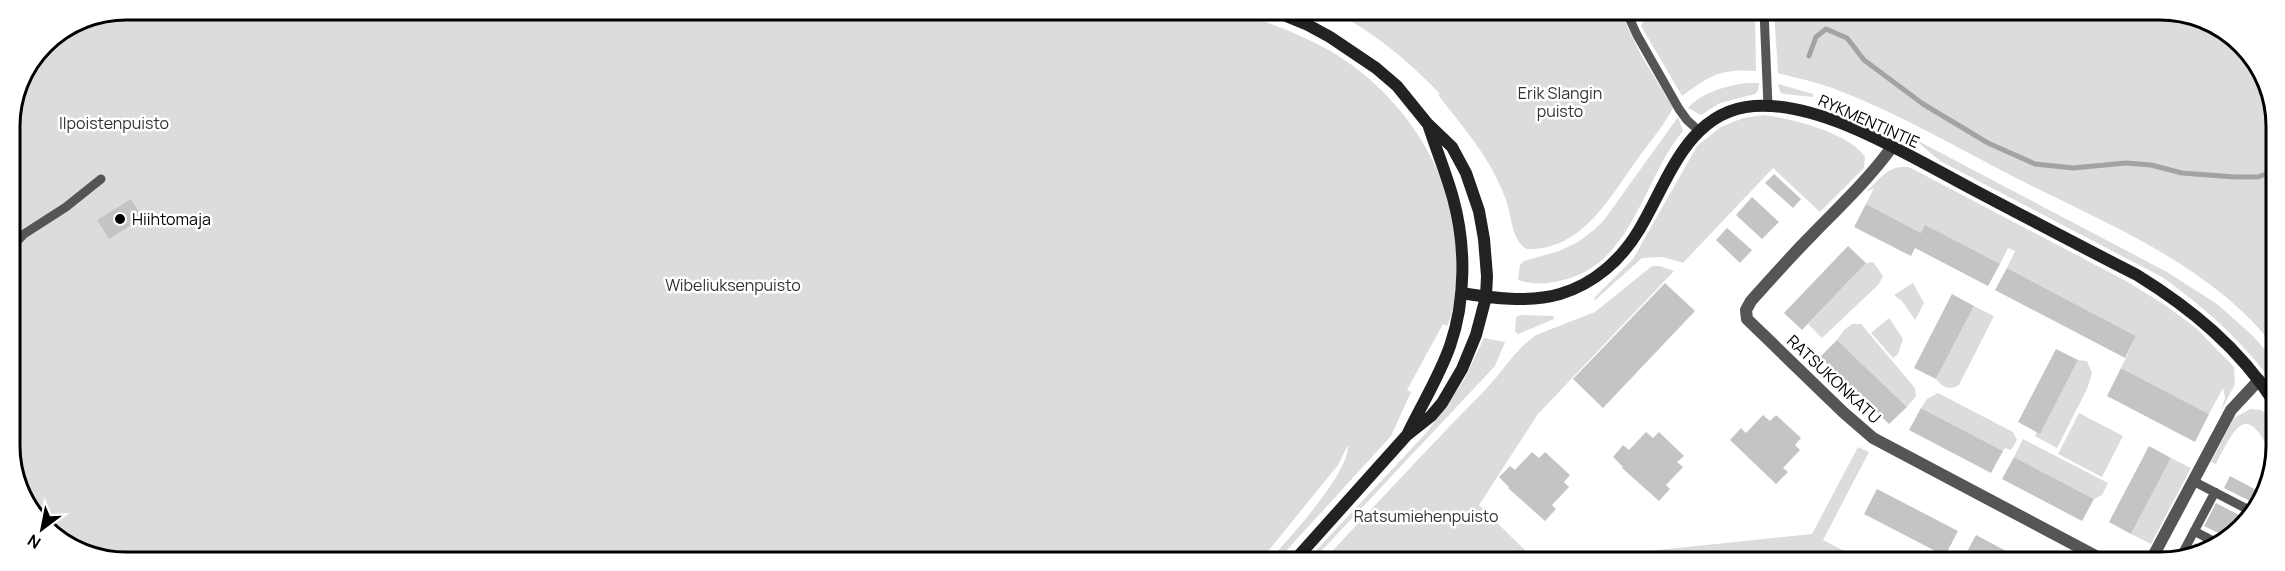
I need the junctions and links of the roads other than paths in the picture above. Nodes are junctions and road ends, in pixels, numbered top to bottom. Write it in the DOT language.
graph roads {
  1 [pos="1296,20"];
  2 [pos="1630,20"];
  3 [pos="1764,20"];
  4 [pos="1768,106"];
  5 [pos="1427,123"];
  6 [pos="1699,131"];
  7 [pos="1892,147"];
  8 [pos="101,179"];
  9 [pos="20,238"];
  10 [pos="1461,293"];
  11 [pos="1486,297"];
  12 [pos="2259,380"];
  13 [pos="2266,390"];
  14 [pos="1407,435"];
  15 [pos="2193,481"];
  16 [pos="2215,492"];
  17 [pos="2245,508"];
  18 [pos="2194,531"];
  19 [pos="2209,539"];
  20 [pos="2185,548"];
  21 [pos="1303,551"];
  22 [pos="2086,551"];
  23 [pos="2156,551"];
  1 -- 5 [label="main road"];
  2 -- 6 [label="lane"];
  3 -- 4 [label="lane"];
  4 -- 6 [label="main road, RYKMENTINTIE"];
  4 -- 7 [label="main road, RYKMENTINTIE"];
  5 -- 10 [label="main road"];
  5 -- 11 [label="main road"];
  6 -- 11 [label="main road, RYKMENTINTIE"];
  7 -- 12 [label="main road, RYKMENTINTIE"];
  7 -- 22 [label="street, RATSUKONKATU"];
  8 -- 9 [label="lane"];
  10 -- 11 [label="main road, RYKMENTINTIE"];
  10 -- 14 [label="main road"];
  11 -- 14 [label="main road"];
  12 -- 13 [label="main road, RYKMENTINTIE"];
  12 -- 15 [label="street"];
  14 -- 21 [label="main road"];
  15 -- 16 [label="lane"];
  15 -- 23 [label="street"];
  16 -- 17 [label="lane"];
  16 -- 18 [label="lane"];
  18 -- 19 [label="lane"];
  18 -- 20 [label="lane"];
}
